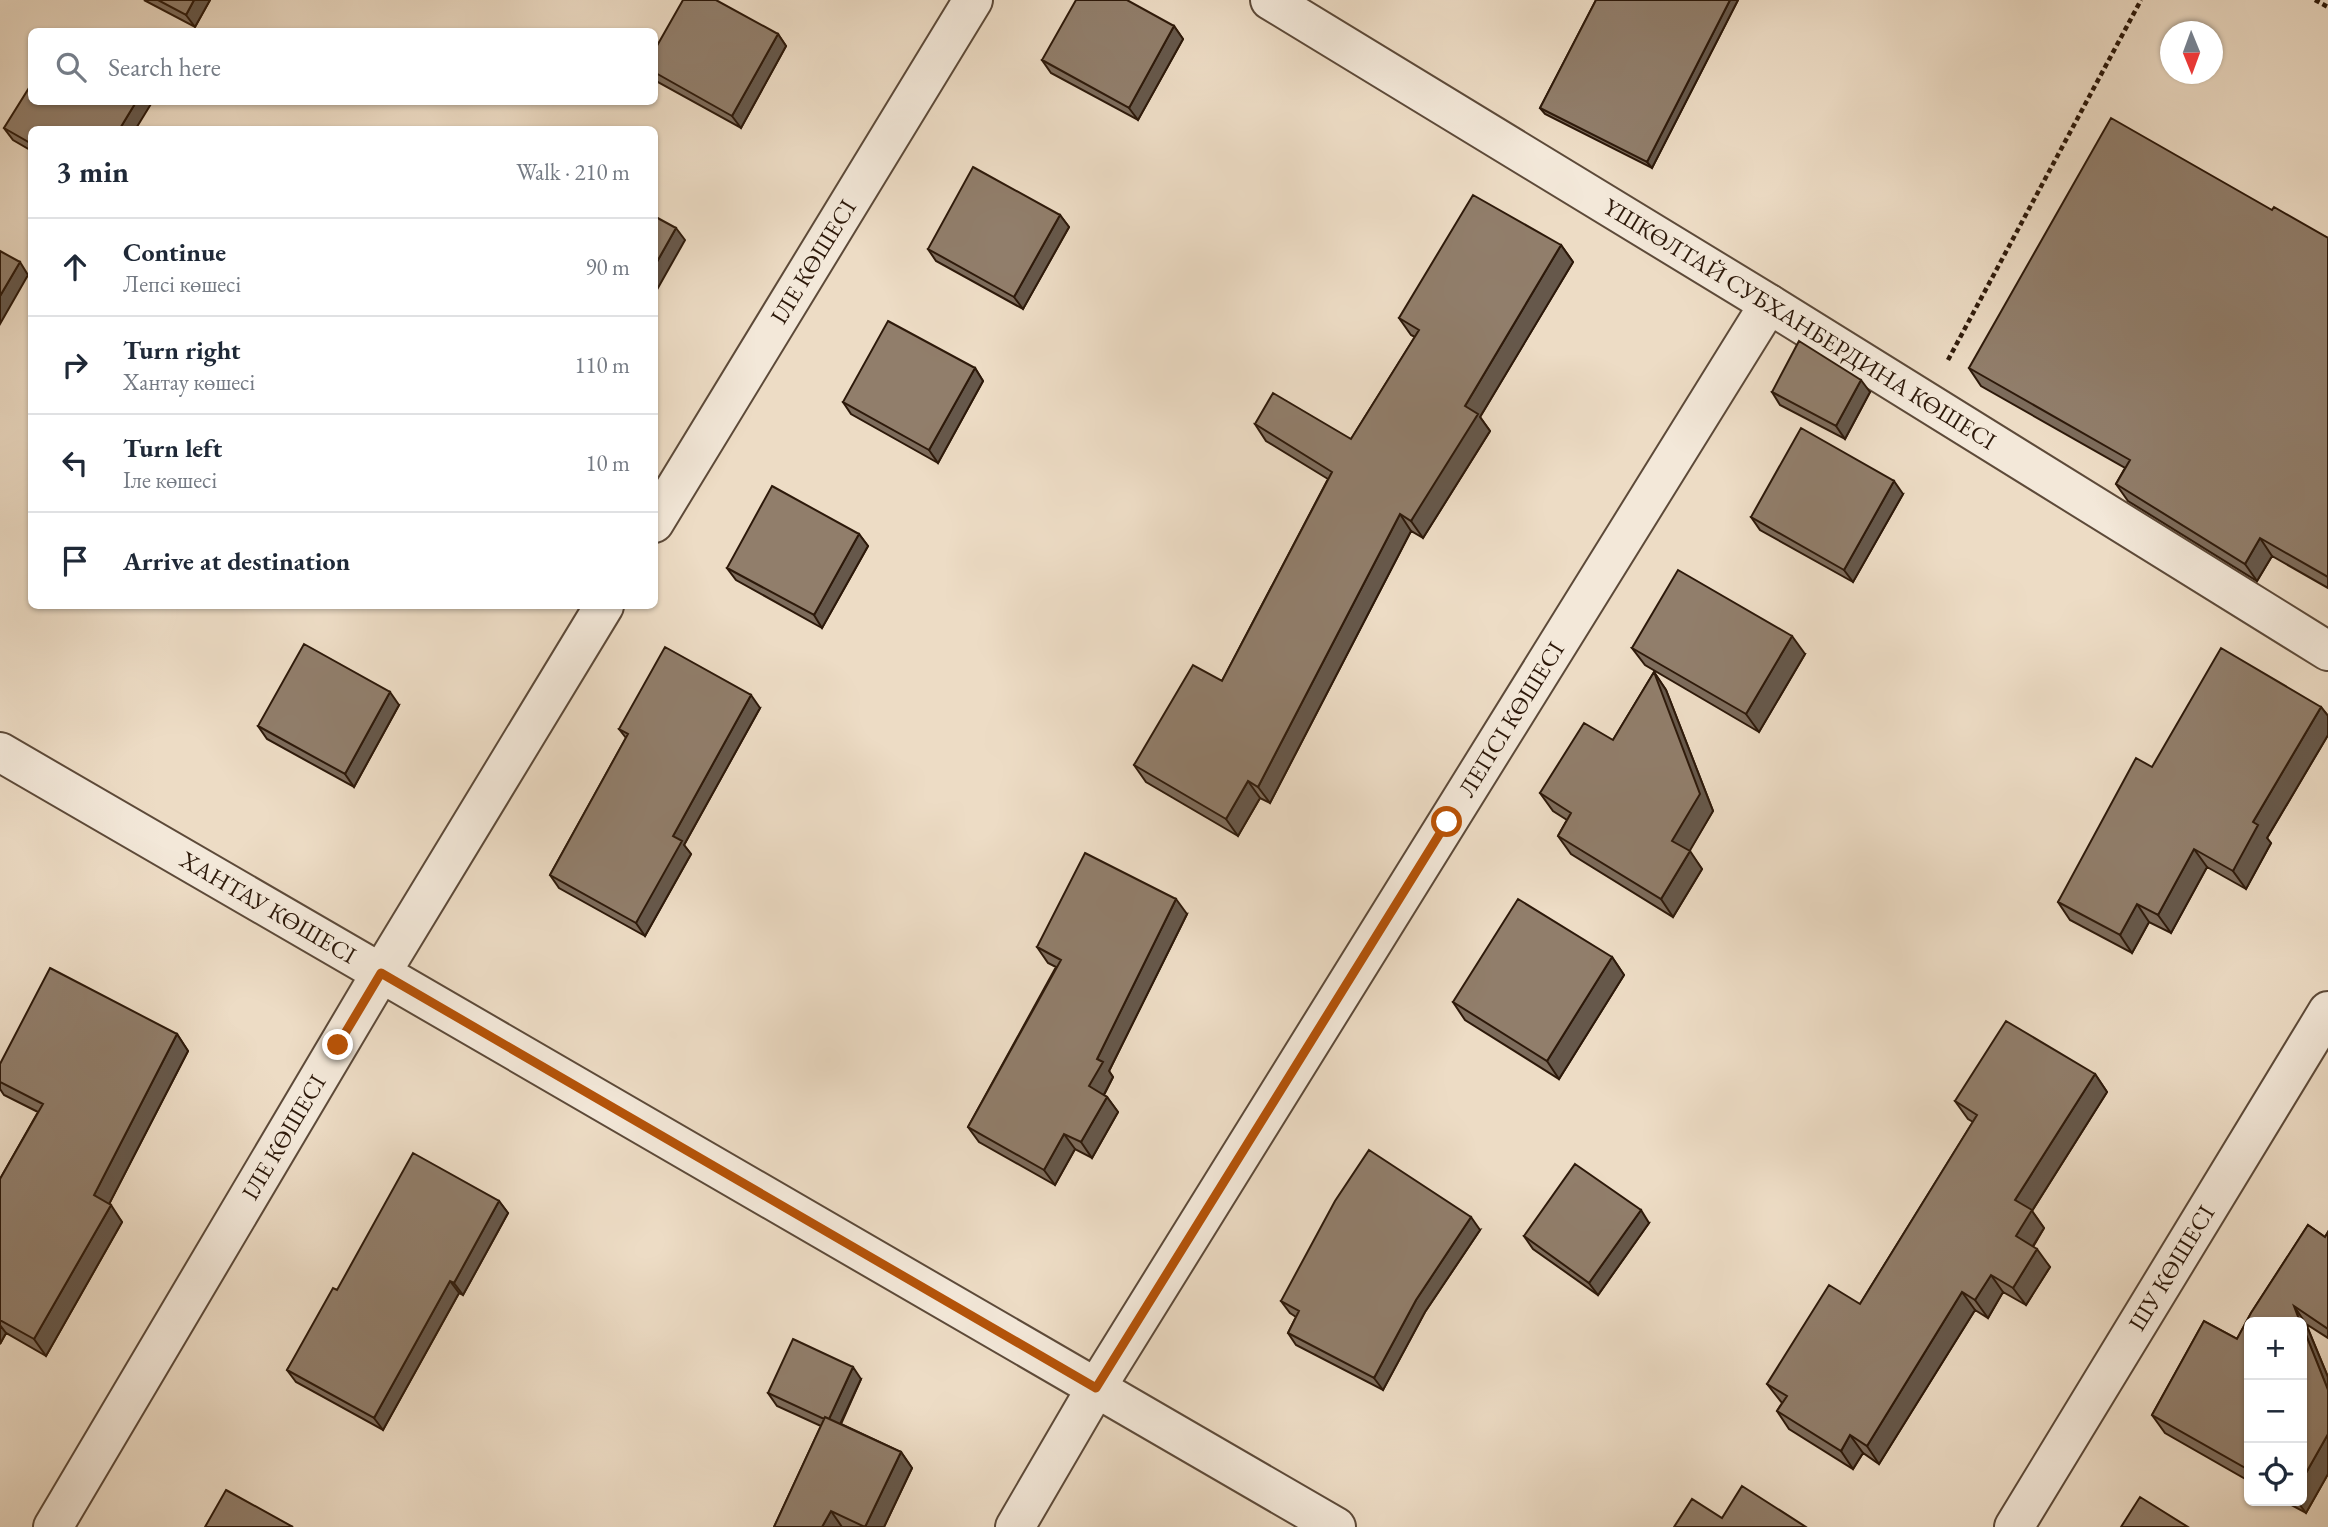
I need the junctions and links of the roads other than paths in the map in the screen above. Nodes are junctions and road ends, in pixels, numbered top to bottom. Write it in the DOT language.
graph roads {
  1 [pos="973,0"];
  2 [pos="1270,0"];
  3 [pos="1769,304"];
  4 [pos="658,516"];
  5 [pos="602,609"];
  6 [pos="2328,651"];
  7 [pos="0,752"];
  8 [pos="381,973"];
  9 [pos="2328,1011"];
  10 [pos="1096,1388"];
  11 [pos="53,1527"];
  12 [pos="1015,1527"];
  13 [pos="1336,1527"];
  14 [pos="2014,1527"];
  1 -- 4 [label="street, ІЛЕ КӨШЕСІ"];
  2 -- 3 [label="street, ҮШКӨЛТАЙ СУБХАНБЕРДИНА КӨШЕСІ"];
  3 -- 6 [label="street, ҮШКӨЛТАЙ СУБХАНБЕРДИНА КӨШЕСІ"];
  3 -- 10 [label="street, ЛЕПСІ КӨШЕСІ"];
  5 -- 8 [label="street, ІЛЕ КӨШЕСІ"];
  7 -- 8 [label="street, ХАНТАУ КӨШЕСІ"];
  8 -- 10 [label="street, ХАНТАУ КӨШЕСІ"];
  8 -- 11 [label="street, ІЛЕ КӨШЕСІ"];
  9 -- 14 [label="street, ШУ КӨШЕСІ"];
  10 -- 12 [label="street, ЛЕПСІ КӨШЕСІ"];
  10 -- 13 [label="street, ХАНТАУ КӨШЕСІ"];
}
